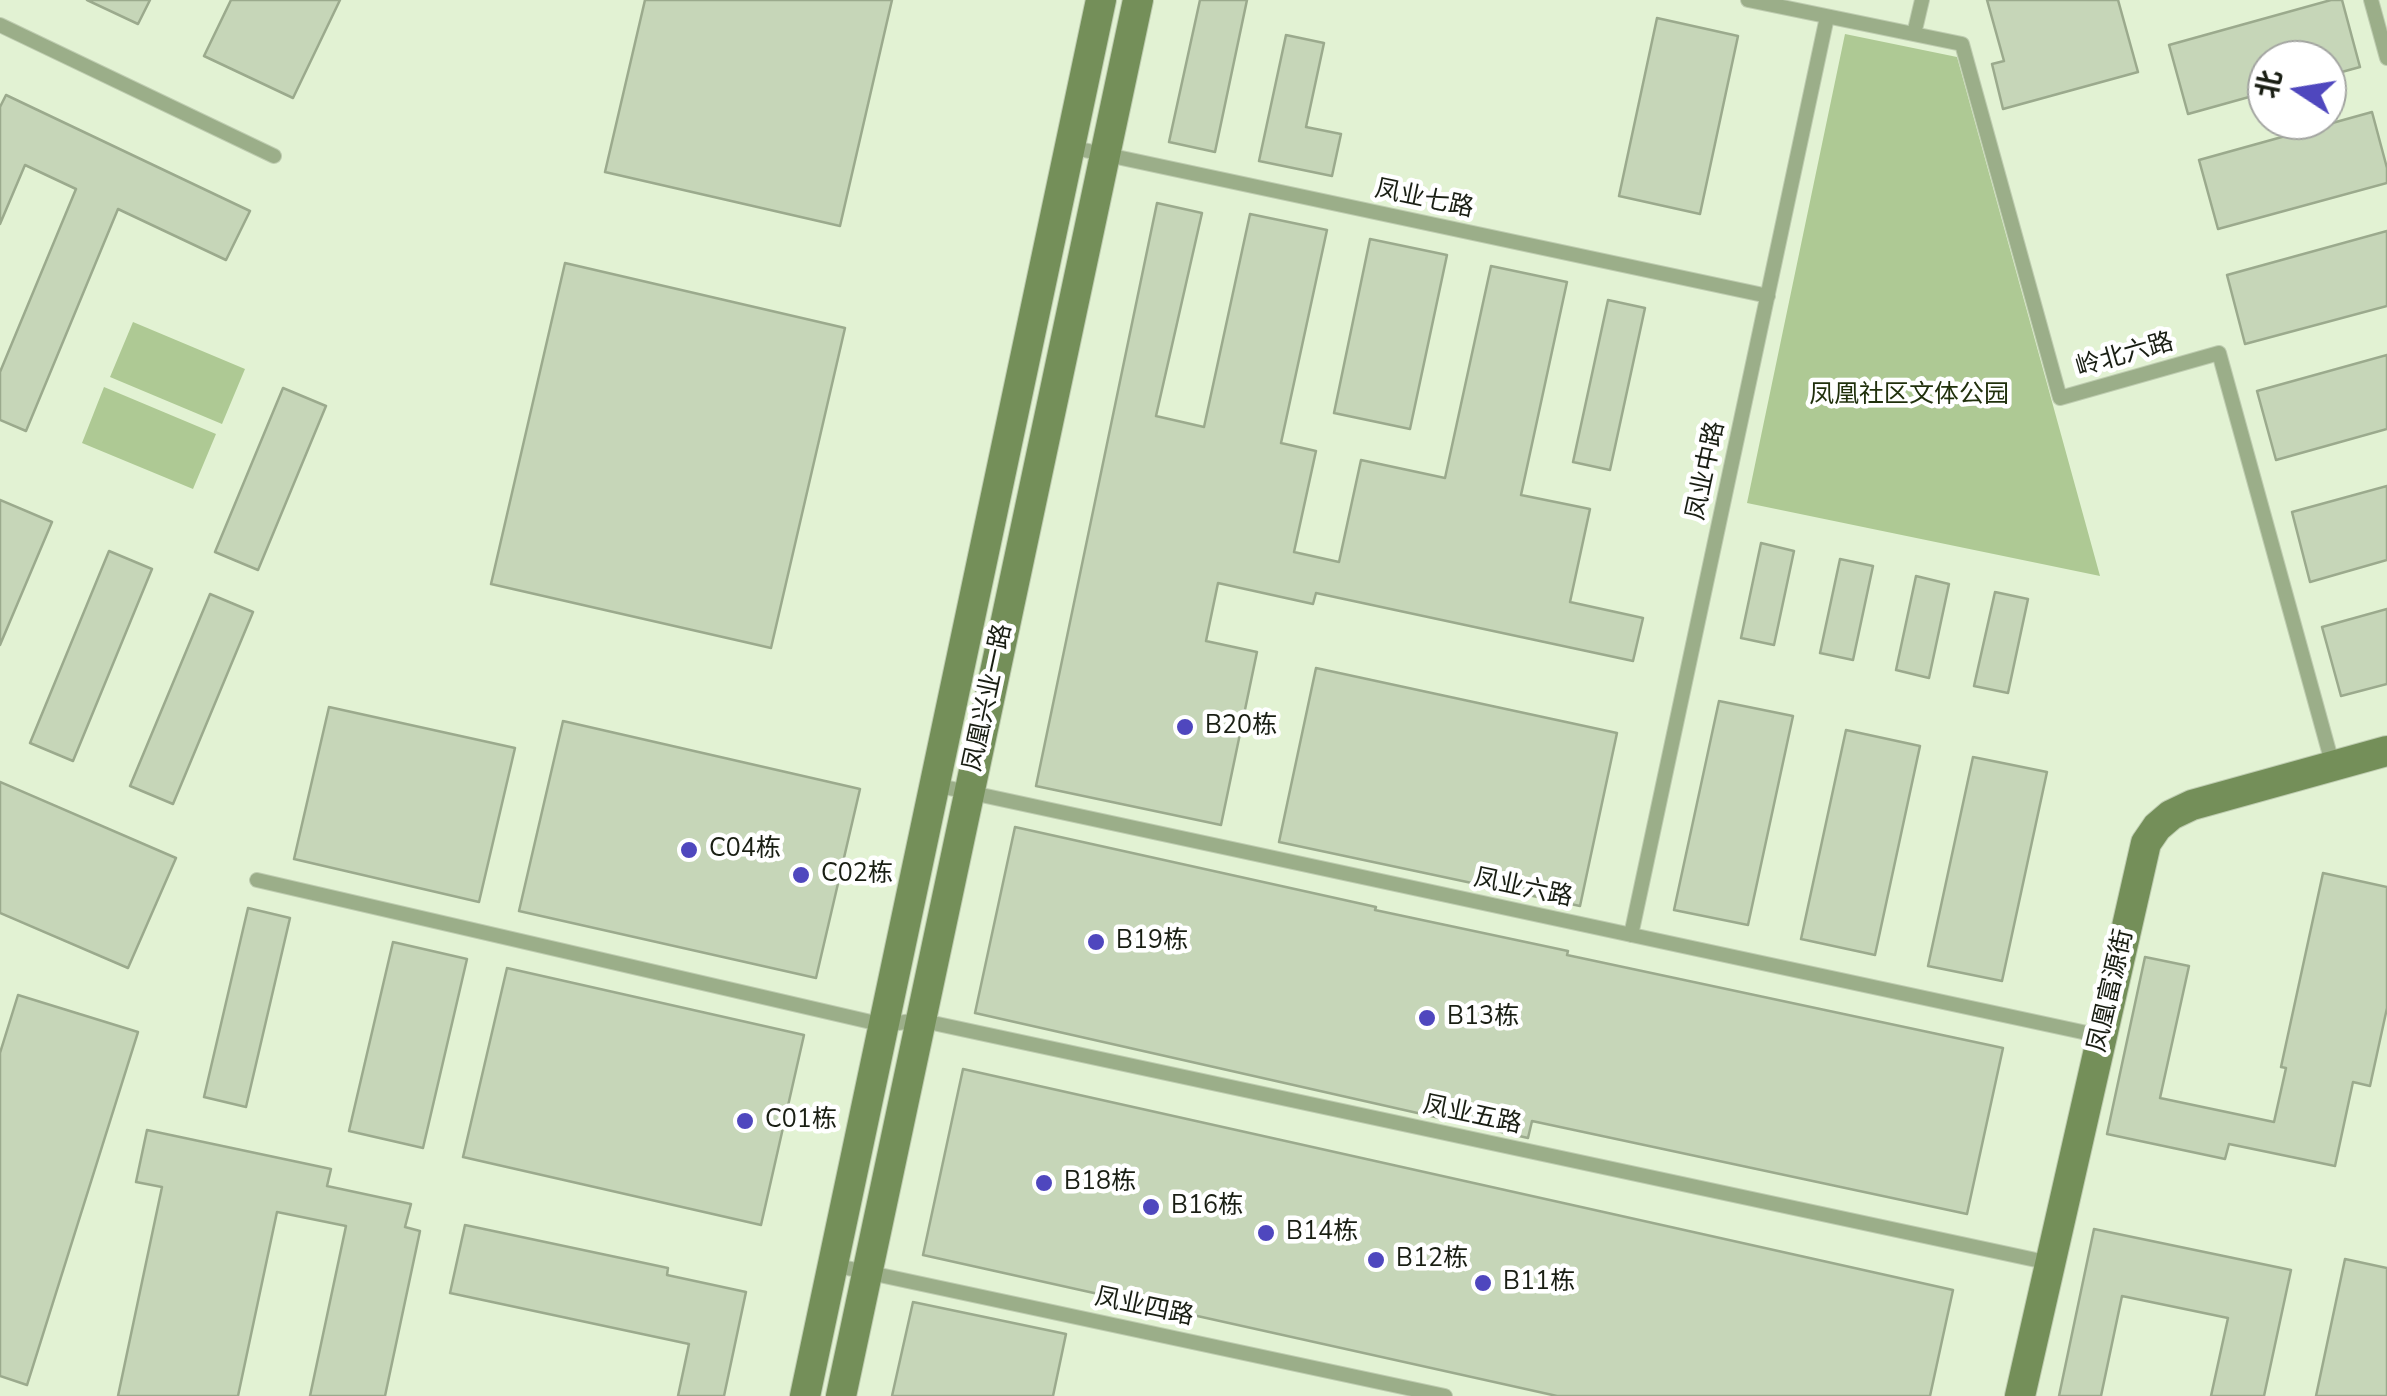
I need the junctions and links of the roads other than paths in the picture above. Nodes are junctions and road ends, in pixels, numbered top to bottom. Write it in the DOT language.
graph roads {
  1 [pos="1101,0"];
  2 [pos="1138,0"];
  3 [pos="1748,0"];
  4 [pos="1922,0"];
  5 [pos="2371,0"];
  6 [pos="1828,17"];
  7 [pos="0,25"];
  8 [pos="1914,34"];
  9 [pos="2387,58"];
  10 [pos="1070,146"];
  11 [pos="1105,154"];
  12 [pos="274,156"];
  13 [pos="1768,296"];
  14 [pos="2387,752"];
  15 [pos="2333,766"];
  16 [pos="935,786"];
  17 [pos="969,793"];
  18 [pos="257,880"];
  19 [pos="1631,935"];
  20 [pos="920,1020"];
  21 [pos="884,1025"];
  22 [pos="2102,1036"];
  23 [pos="2050,1262"];
  24 [pos="833,1265"];
  25 [pos="867,1272"];
  26 [pos="805,1396"];
  27 [pos="841,1396"];
  28 [pos="1445,1396"];
  29 [pos="2020,1396"];
  1 -- 10 [label="street, 凤凰兴业一路"];
  2 -- 11 [label="street, 凤凰兴业一路"];
  3 -- 6 [label="lane, 岭北六路"];
  4 -- 8 [label="lane"];
  5 -- 9 [label="lane"];
  6 -- 8 [label="lane, 岭北六路"];
  6 -- 13 [label="lane, 凤业中路"];
  7 -- 12 [label="lane"];
  8 -- 15 [label="lane, 岭北六路"];
  10 -- 11 [label="lane, 凤业七路"];
  10 -- 16 [label="street, 凤凰兴业一路"];
  11 -- 13 [label="lane, 凤业七路"];
  11 -- 17 [label="street, 凤凰兴业一路"];
  13 -- 19 [label="lane, 凤业中路"];
  14 -- 15 [label="street, 凤凰富源街"];
  15 -- 22 [label="street, 凤凰富源街"];
  16 -- 17 [label="lane, 凤业六路"];
  16 -- 21 [label="street, 凤凰兴业一路"];
  17 -- 19 [label="lane, 凤业六路"];
  17 -- 20 [label="street, 凤凰兴业一路"];
  18 -- 21 [label="lane"];
  19 -- 22 [label="lane, 凤业六路"];
  20 -- 21 [label="lane, 凤业五路"];
  20 -- 23 [label="lane, 凤业五路"];
  20 -- 25 [label="street, 凤凰兴业一路"];
  21 -- 24 [label="street, 凤凰兴业一路"];
  22 -- 23 [label="street, 凤凰富源街"];
  23 -- 29 [label="street, 凤凰富源街"];
  24 -- 25 [label="lane, 凤业四路"];
  24 -- 26 [label="street, 凤凰兴业一路"];
  25 -- 27 [label="street, 凤凰兴业一路"];
  25 -- 28 [label="lane, 凤业四路"];
}
